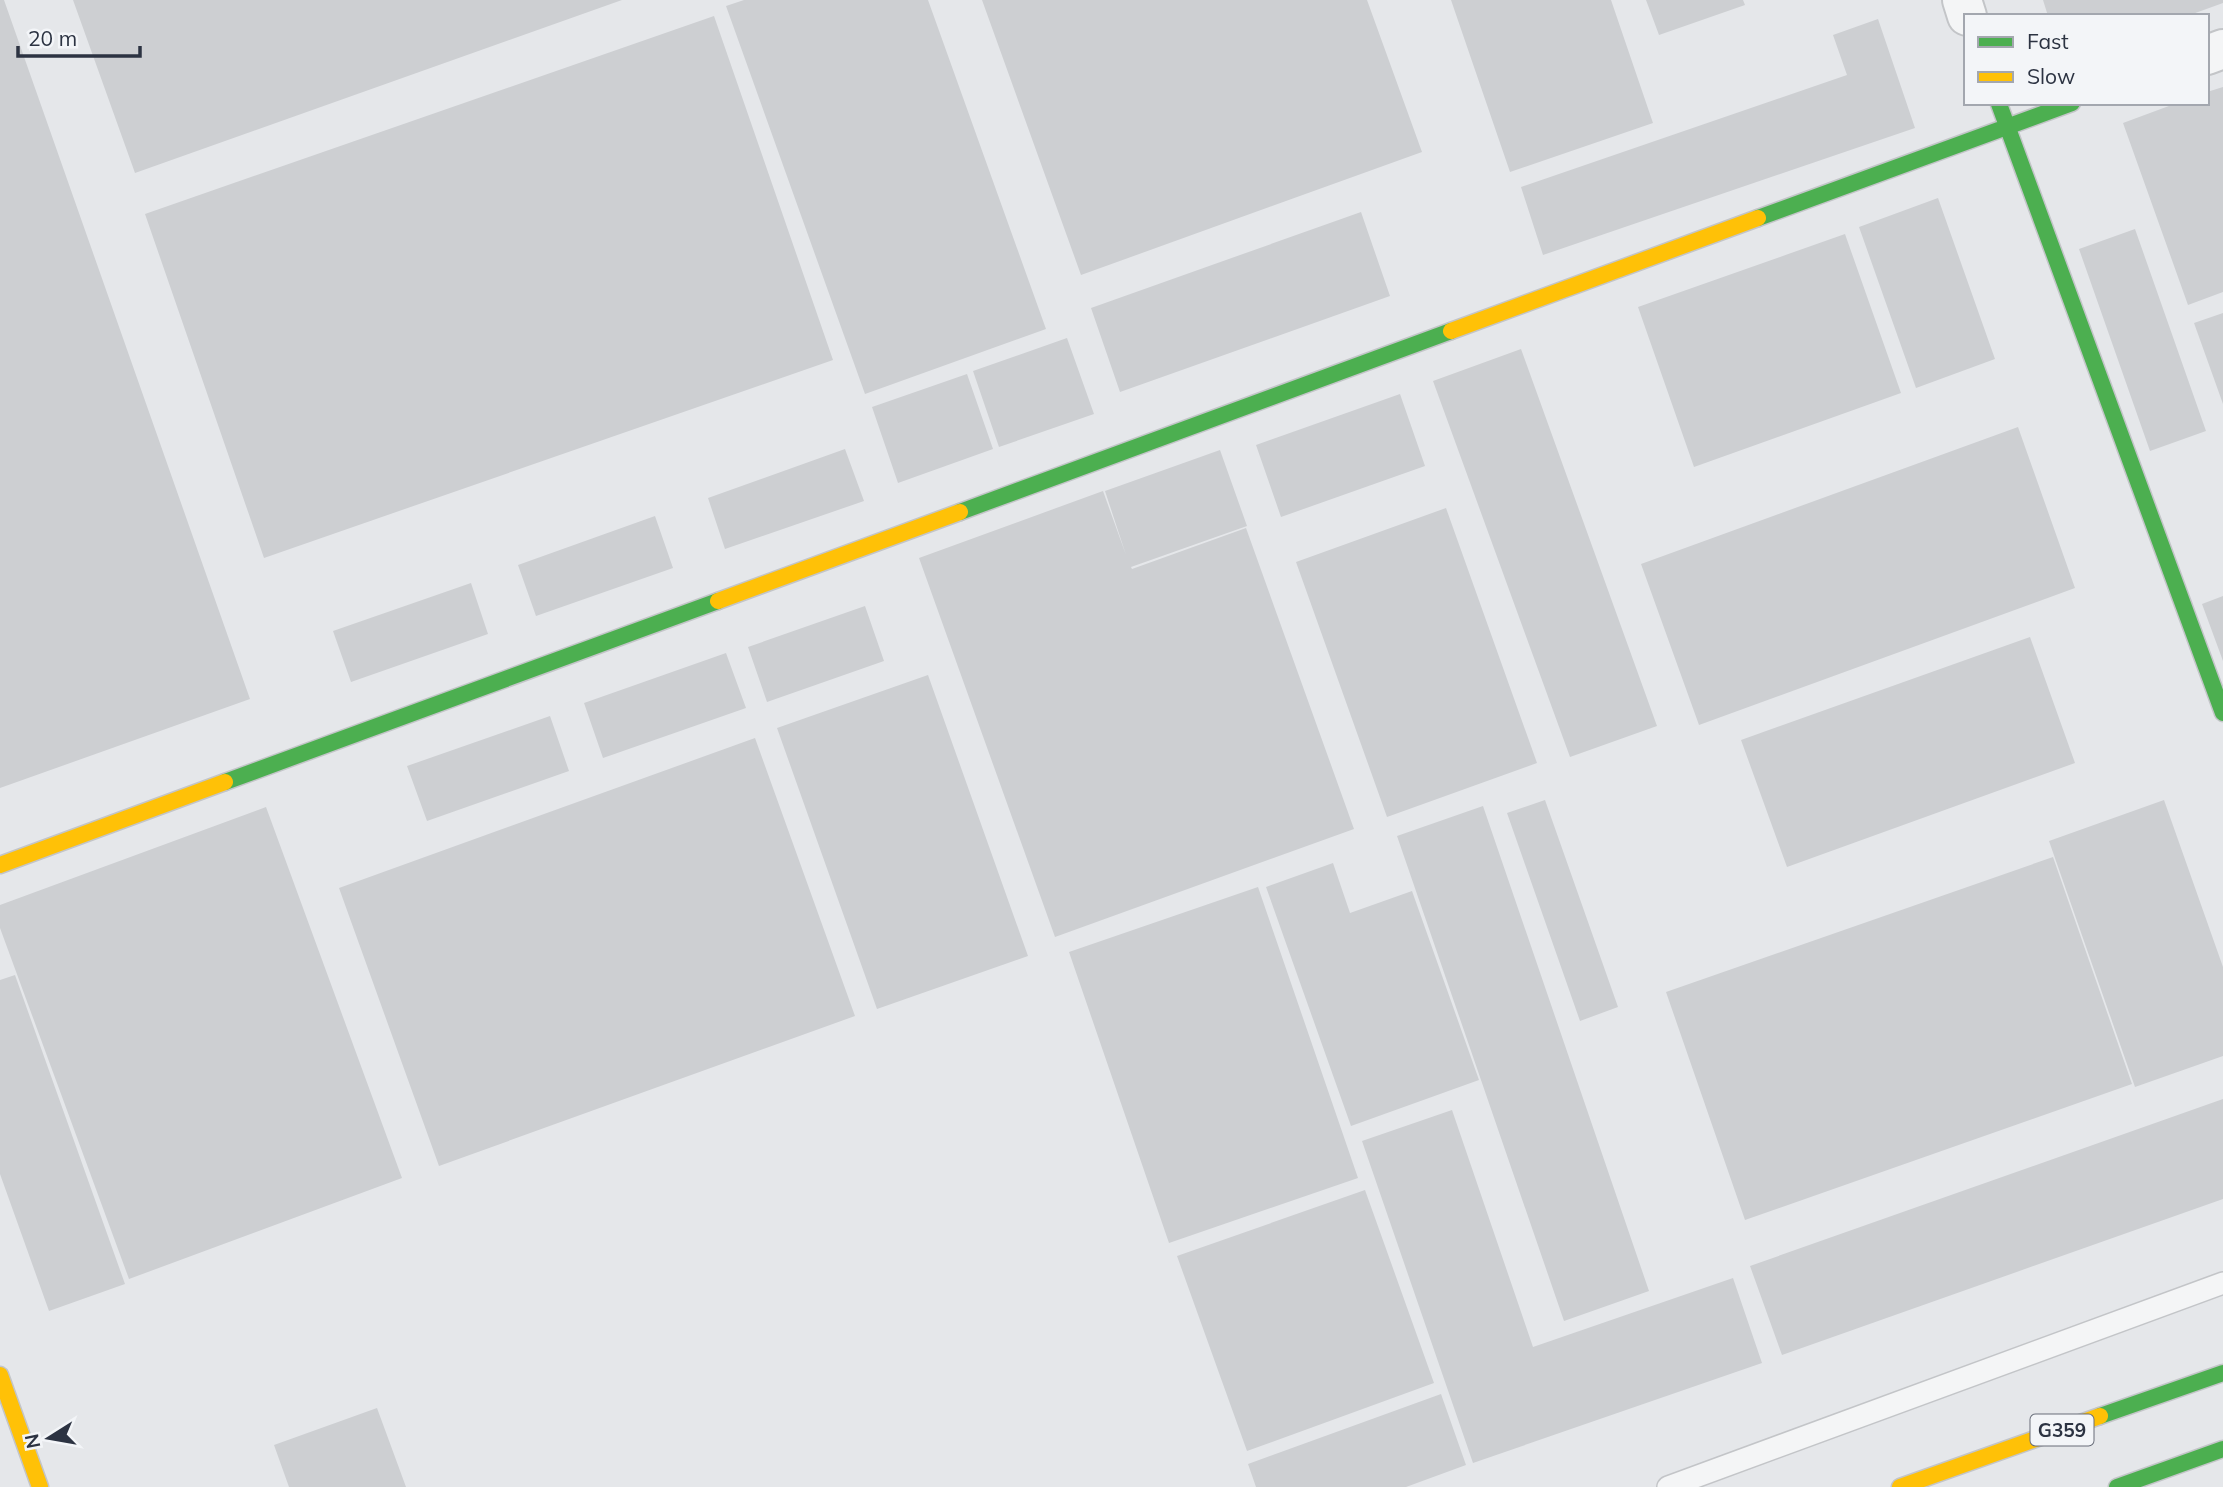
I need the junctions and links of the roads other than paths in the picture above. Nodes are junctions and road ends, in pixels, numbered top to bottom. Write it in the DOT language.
graph roads {
  1 [pos="2000,105"];
  2 [pos="2066,105"];
  3 [pos="2007,126"];
  4 [pos="2223,713"];
  5 [pos="0,864"];
  6 [pos="2223,1283"];
  7 [pos="2223,1373"];
  8 [pos="0,1376"];
  9 [pos="2223,1449"];
  10 [pos="40,1487"];
  11 [pos="1668,1487"];
  12 [pos="1900,1487"];
  13 [pos="2117,1487"];
  1 -- 3 [label="main road"];
  2 -- 3 [label="main road"];
  3 -- 4 [label="main road"];
  3 -- 5 [label="main road"];
  6 -- 11 [label="lane"];
  7 -- 12 [label="main road, G359"];
  8 -- 10 [label="main road"];
  9 -- 13 [label="main road"];
}
